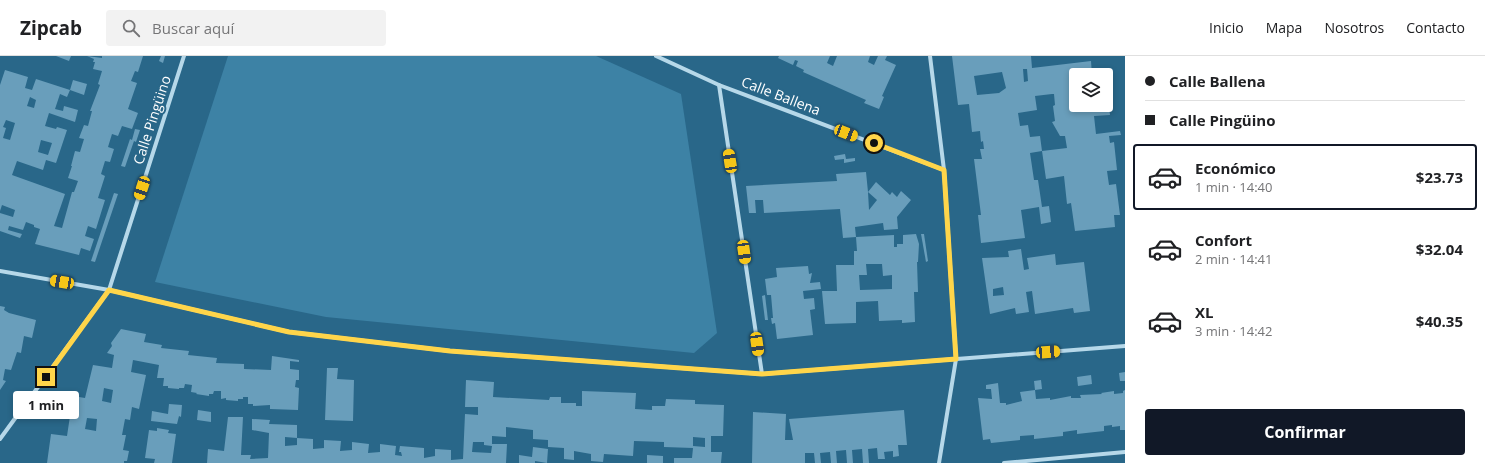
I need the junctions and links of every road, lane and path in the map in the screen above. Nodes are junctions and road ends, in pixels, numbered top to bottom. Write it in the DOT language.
graph roads {
  1 [pos="184,56"];
  2 [pos="656,56"];
  3 [pos="930,56"];
  4 [pos="719,85"];
  5 [pos="944,170"];
  6 [pos="0,271"];
  7 [pos="109,290"];
  8 [pos="1125,346"];
  9 [pos="956,359"];
  10 [pos="762,374"];
  11 [pos="0,439"];
  12 [pos="1125,452"];
  13 [pos="939,463"];
  14 [pos="1004,463"];
  1 -- 7 [label="street, Calle Pingüino"];
  2 -- 4 [label="street, Calle Ballena"];
  3 -- 5 [label="street"];
  4 -- 5 [label="street, Calle Ballena"];
  4 -- 10 [label="street"];
  5 -- 9 [label="street"];
  6 -- 7 [label="street"];
  7 -- 10 [label="street"];
  7 -- 11 [label="street, Calle Pingüino"];
  8 -- 9 [label="street"];
  9 -- 10 [label="street"];
  9 -- 13 [label="street"];
  12 -- 14 [label="street"];
}
